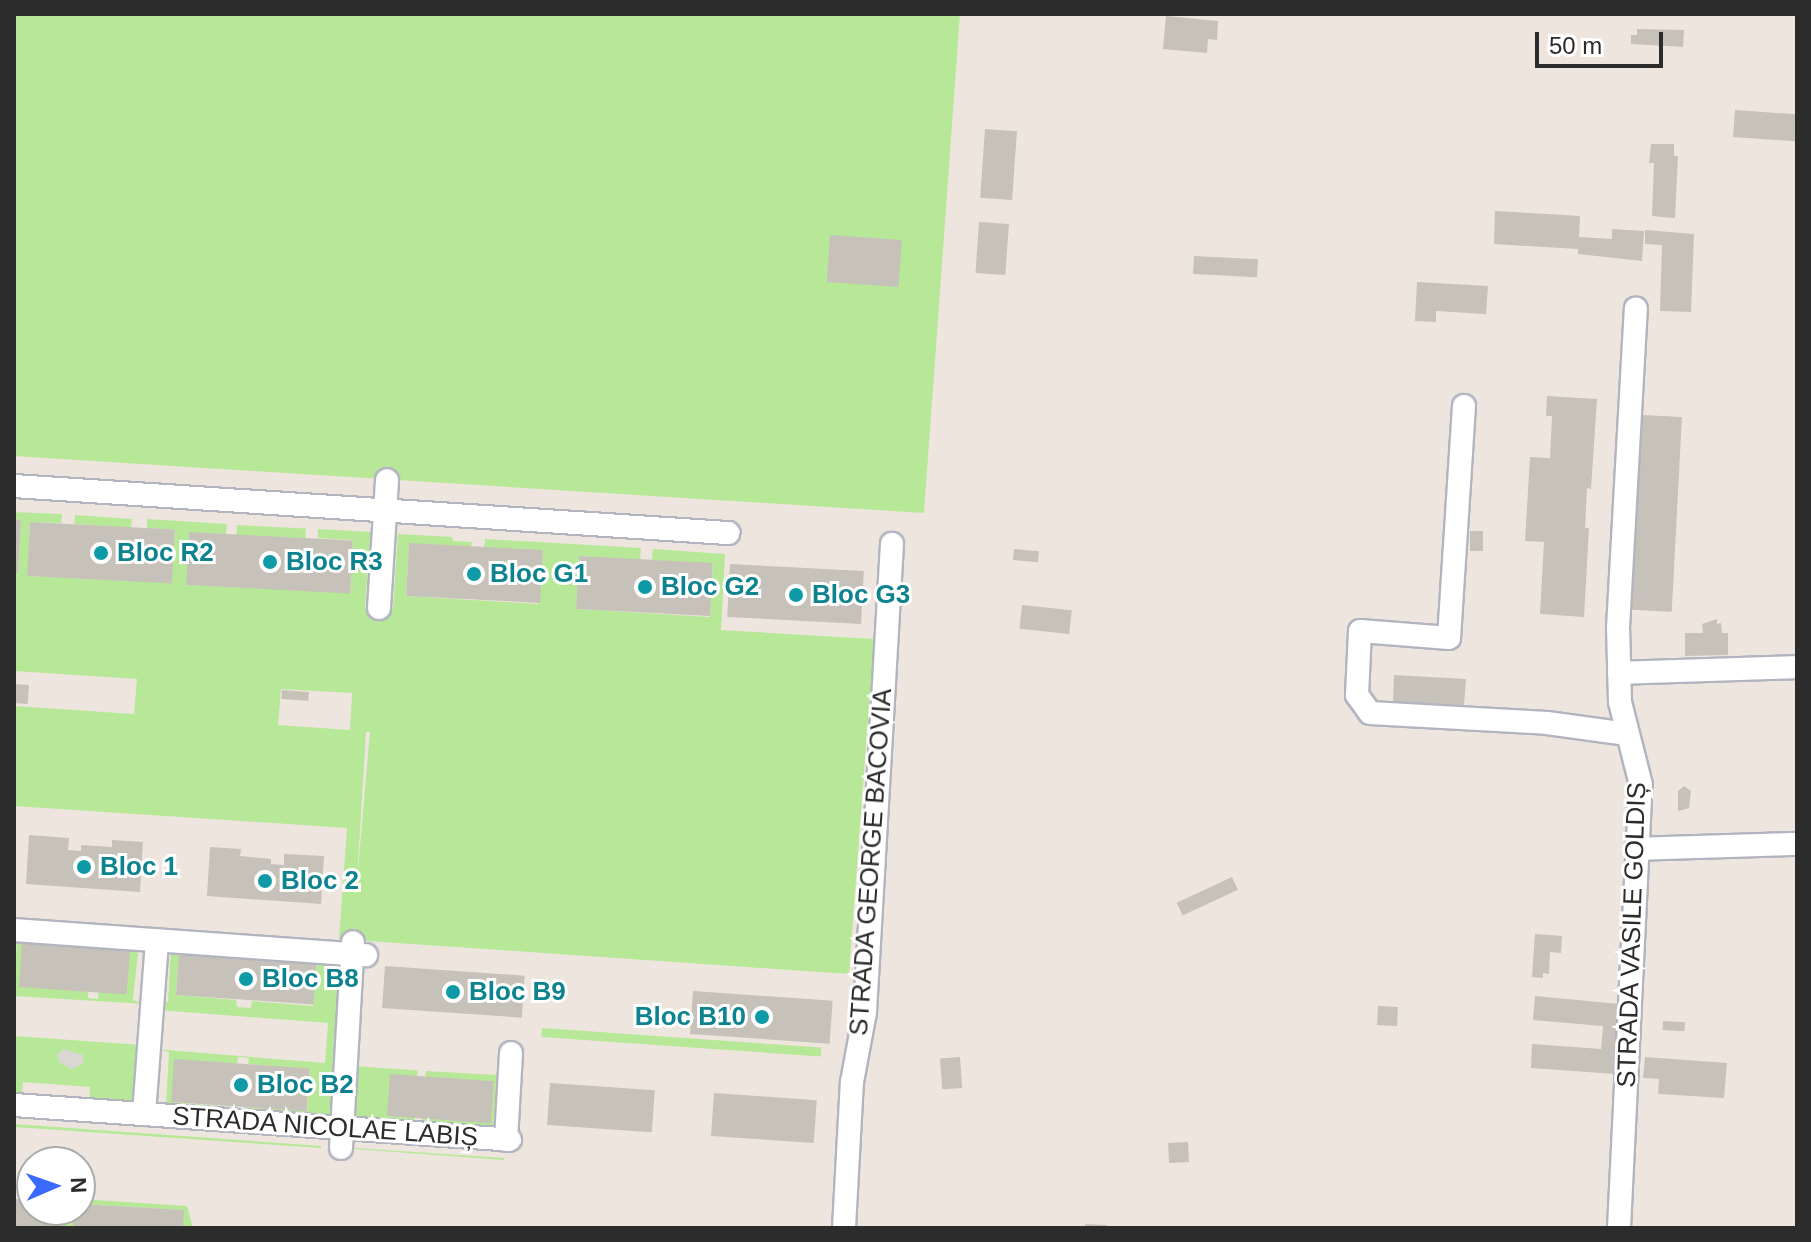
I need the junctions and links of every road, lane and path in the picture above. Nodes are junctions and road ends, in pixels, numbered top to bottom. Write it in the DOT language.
graph roads {
  1 [pos="1636,309"];
  2 [pos="1464,406"];
  3 [pos="387,480"];
  4 [pos="14,486"];
  5 [pos="385,509"];
  6 [pos="728,533"];
  7 [pos="892,544"];
  8 [pos="379,608"];
  9 [pos="1797,667"];
  10 [pos="1619,673"];
  11 [pos="1627,734"];
  12 [pos="1797,844"];
  13 [pos="1636,849"];
  14 [pos="14,930"];
  15 [pos="157,940"];
  16 [pos="511,1053"];
  17 [pos="14,1105"];
  18 [pos="144,1114"];
  19 [pos="341,1138"];
  20 [pos="844,1228"];
  21 [pos="1619,1228"];
  1 -- 10 [label="street, STRADA VASILE GOLDIȘ"];
  2 -- 11 [label="street"];
  3 -- 5 [label="street"];
  4 -- 5 [label="street"];
  5 -- 6 [label="street"];
  5 -- 8 [label="street"];
  7 -- 20 [label="street, STRADA GEORGE BACOVIA"];
  9 -- 10 [label="street"];
  10 -- 11 [label="street, STRADA VASILE GOLDIȘ"];
  11 -- 13 [label="street, STRADA VASILE GOLDIȘ"];
  12 -- 13 [label="street"];
  13 -- 21 [label="street, STRADA VASILE GOLDIȘ"];
  14 -- 15 [label="street"];
  15 -- 18 [label="street, STRADA NICOLAE LABIȘ"];
  15 -- 19 [label="street"];
  16 -- 19 [label="street, STRADA NICOLAE LABIȘ"];
  17 -- 18 [label="street, STRADA NICOLAE LABIȘ"];
  18 -- 19 [label="street, STRADA NICOLAE LABIȘ"];
}
